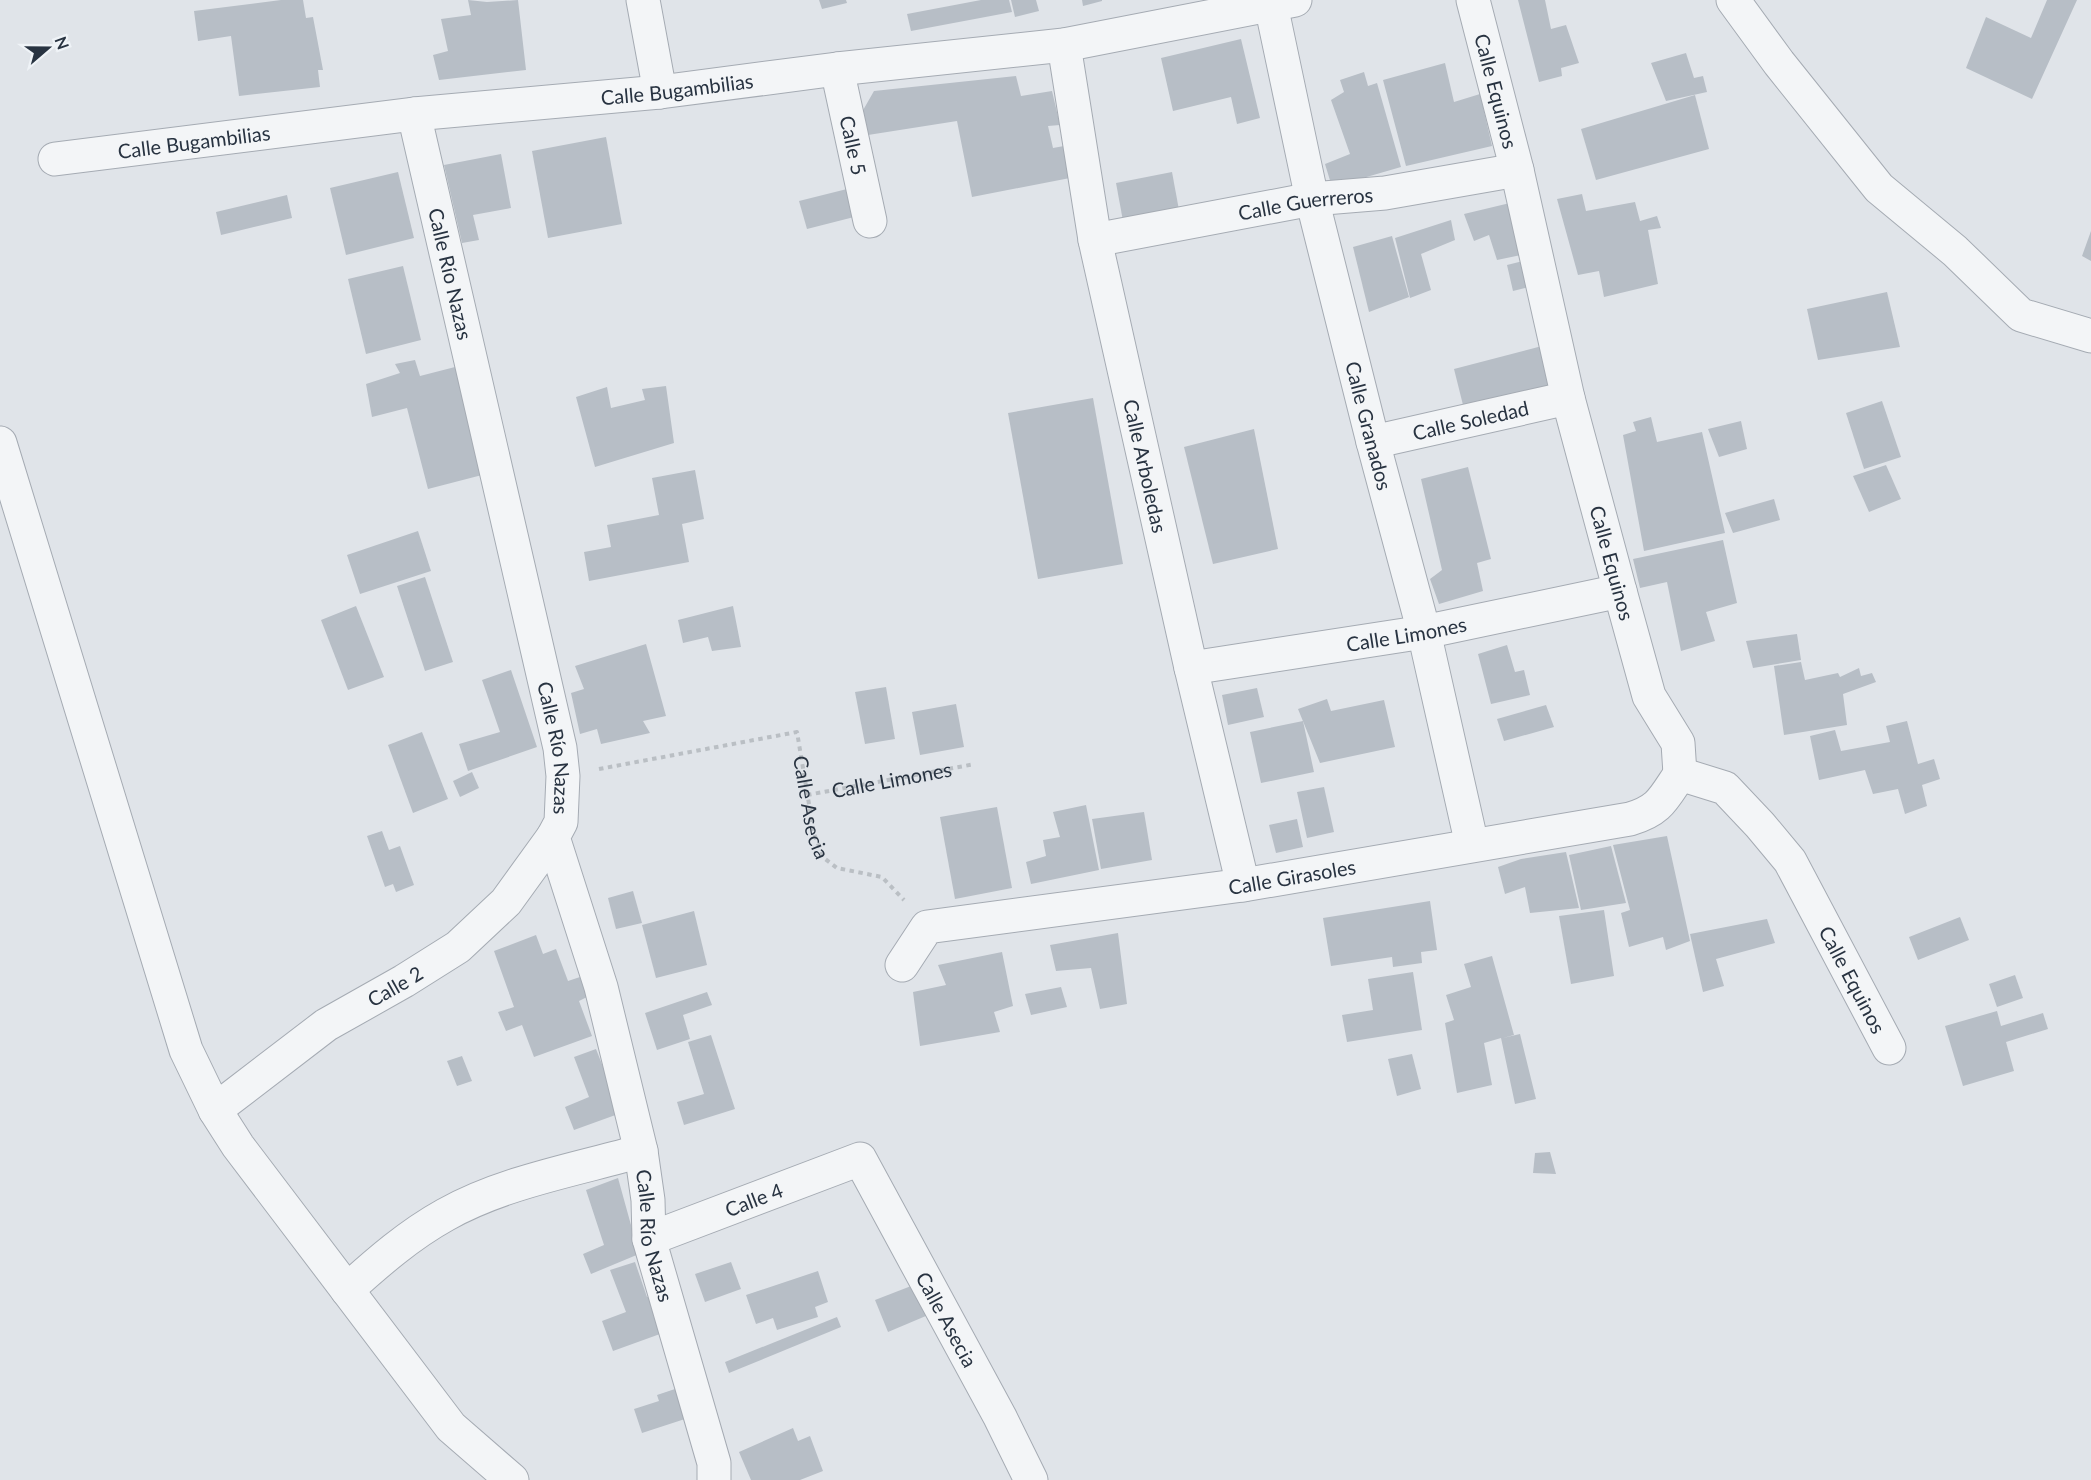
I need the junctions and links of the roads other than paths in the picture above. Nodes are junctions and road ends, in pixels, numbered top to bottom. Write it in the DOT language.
graph roads {
  1 [pos="643,0"];
  2 [pos="1473,0"];
  3 [pos="1733,0"];
  4 [pos="1283,2"];
  5 [pos="1064,45"];
  6 [pos="837,69"];
  7 [pos="660,92"];
  8 [pos="414,114"];
  9 [pos="55,159"];
  10 [pos="1517,170"];
  11 [pos="1312,199"];
  12 [pos="870,221"];
  13 [pos="1095,240"];
  14 [pos="2091,336"];
  15 [pos="1568,398"];
  16 [pos="1373,442"];
  17 [pos="0,443"];
  18 [pos="1620,591"];
  19 [pos="1424,632"];
  20 [pos="1191,668"];
  21 [pos="1680,774"];
  22 [pos="552,837"];
  23 [pos="1472,845"];
  24 [pos="1243,885"];
  25 [pos="902,964"];
  26 [pos="1888,1047"];
  27 [pos="215,1110"];
  28 [pos="641,1151"];
  29 [pos="860,1159"];
  30 [pos="649,1239"];
  31 [pos="347,1290"];
  32 [pos="512,1480"];
  33 [pos="714,1480"];
  34 [pos="1031,1480"];
  1 -- 7 [label="street"];
  2 -- 10 [label="street, Calle Equinos"];
  3 -- 14 [label="street"];
  4 -- 5 [label="street, Calle Bugambilias"];
  4 -- 11 [label="street, Calle Granados"];
  5 -- 6 [label="street, Calle Bugambilias"];
  5 -- 13 [label="street, Calle Arboledas"];
  6 -- 7 [label="street, Calle Bugambilias"];
  6 -- 12 [label="street, Calle 5"];
  7 -- 8 [label="street, Calle Bugambilias"];
  8 -- 9 [label="street, Calle Bugambilias"];
  8 -- 22 [label="street, Calle Río Nazas"];
  10 -- 11 [label="street, Calle Guerreros"];
  10 -- 15 [label="street, Calle Equinos"];
  11 -- 13 [label="street, Calle Guerreros"];
  11 -- 16 [label="street, Calle Granados"];
  13 -- 20 [label="street, Calle Arboledas"];
  15 -- 16 [label="street, Calle Soledad"];
  15 -- 18 [label="street, Calle Equinos"];
  16 -- 19 [label="street, Calle Granados"];
  17 -- 27 [label="street"];
  18 -- 19 [label="street, Calle Limones"];
  18 -- 21 [label="street, Calle Equinos"];
  19 -- 20 [label="street, Calle Limones"];
  19 -- 23 [label="street, Calle Granados"];
  20 -- 24 [label="street, Calle Arboledas"];
  21 -- 23 [label="street, Calle Girasoles"];
  21 -- 26 [label="street, Calle Equinos"];
  22 -- 27 [label="street, Calle 2"];
  22 -- 28 [label="street, Calle Río Nazas"];
  23 -- 24 [label="street, Calle Girasoles"];
  24 -- 25 [label="street, Calle Girasoles"];
  27 -- 31 [label="street"];
  28 -- 30 [label="street, Calle Río Nazas"];
  28 -- 31 [label="street"];
  29 -- 30 [label="street, Calle 4"];
  29 -- 34 [label="street, Calle Asecia"];
  30 -- 33 [label="street, Calle Río Nazas"];
  31 -- 32 [label="street"];
}
